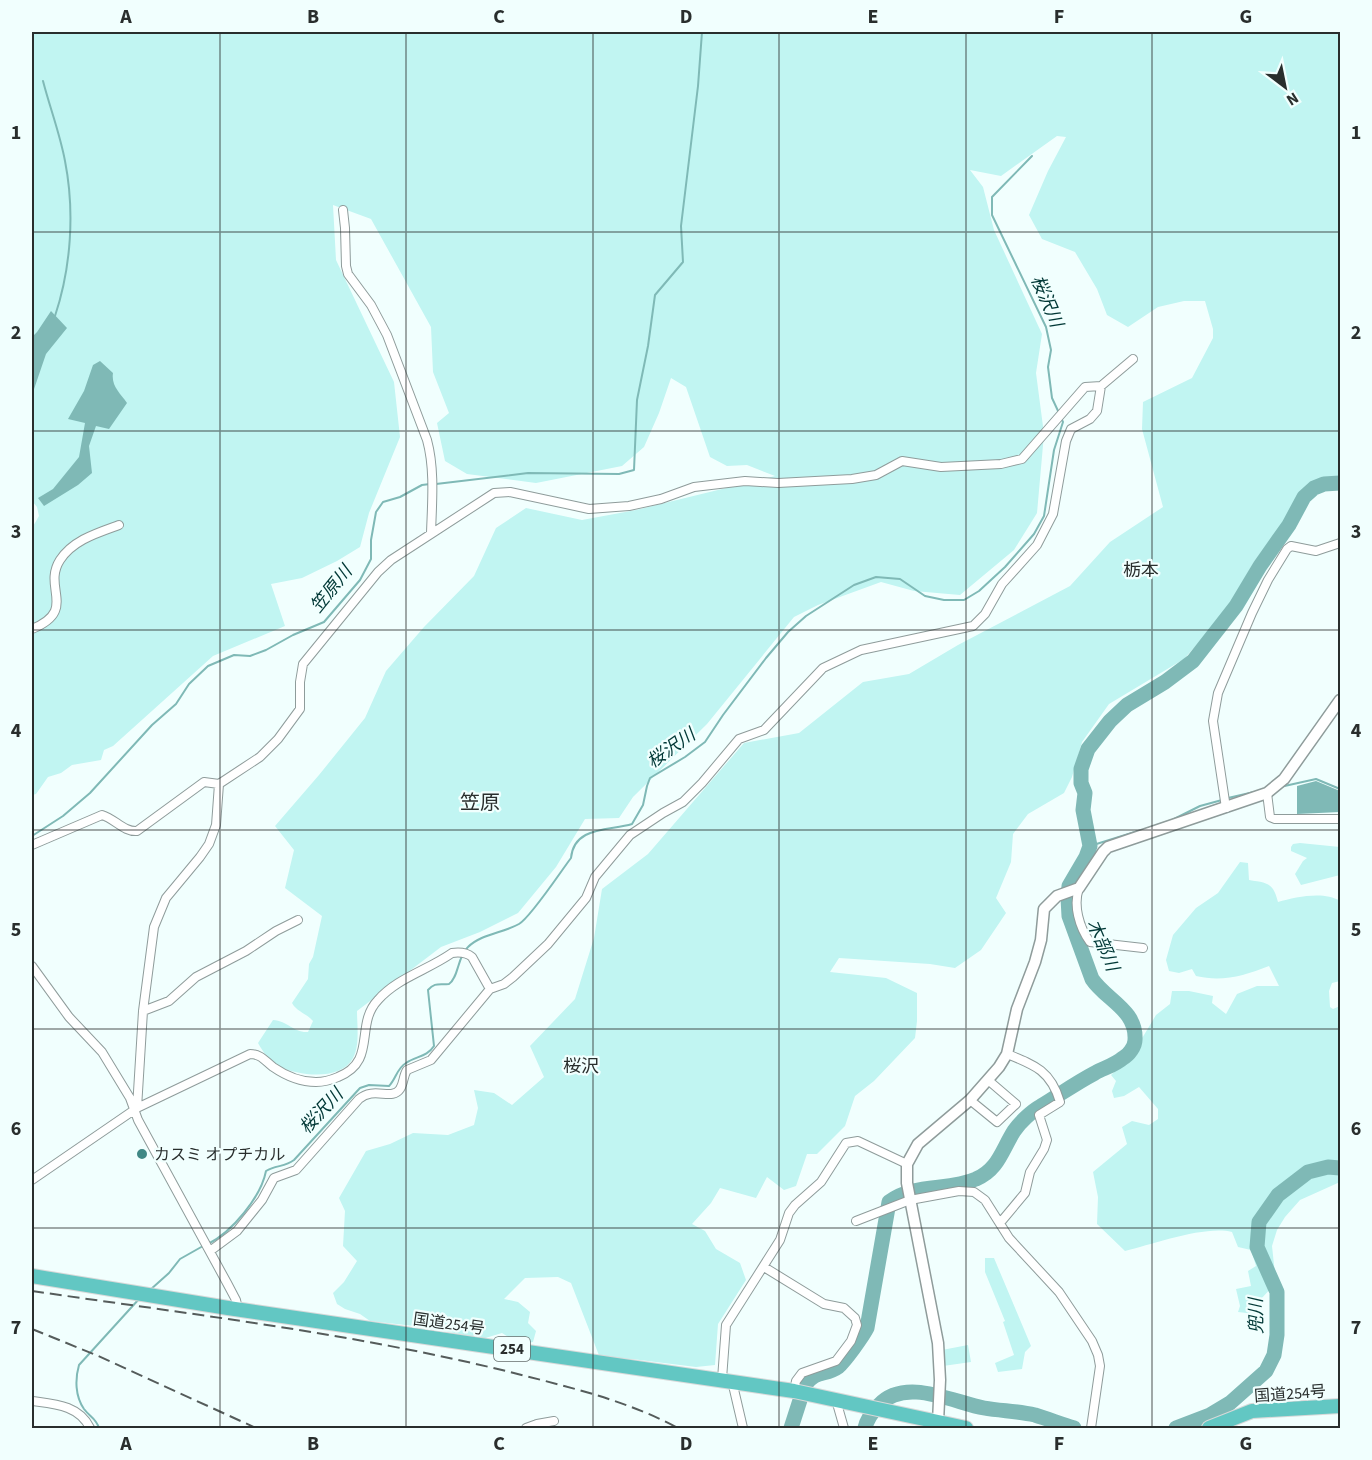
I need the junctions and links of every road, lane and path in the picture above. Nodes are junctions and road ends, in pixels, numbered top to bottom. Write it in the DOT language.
graph roads {
  1 [pos="343,210"];
  2 [pos="1133,359"];
  3 [pos="1101,386"];
  4 [pos="119,525"];
  5 [pos="431,533"];
  6 [pos="1341,543"];
  7 [pos="32,629"];
  8 [pos="1341,700"];
  9 [pos="219,784"];
  10 [pos="1267,793"];
  11 [pos="1226,808"];
  12 [pos="1341,819"];
  13 [pos="32,845"];
  14 [pos="1079,888"];
  15 [pos="298,920"];
  16 [pos="1143,948"];
  17 [pos="32,966"];
  18 [pos="490,989"];
  19 [pos="143,1011"];
  20 [pos="1006,1054"];
  21 [pos="987,1080"];
  22 [pos="970,1100"];
  23 [pos="136,1110"];
  24 [pos="907,1164"];
  25 [pos="32,1180"];
  26 [pos="910,1200"];
  27 [pos="856,1221"];
  28 [pos="1000,1223"];
  29 [pos="207,1247"];
  30 [pos="764,1268"];
  31 [pos="32,1276"];
  32 [pos="238,1309"];
  33 [pos="727,1380"];
  34 [pos="794,1391"];
  35 [pos="836,1400"];
  36 [pos="32,1401"];
  37 [pos="1341,1406"];
  38 [pos="554,1421"];
  39 [pos="938,1425"];
  40 [pos="537,1426"];
  41 [pos="90,1428"];
  42 [pos="526,1428"];
  43 [pos="743,1428"];
  44 [pos="844,1428"];
  45 [pos="966,1428"];
  46 [pos="1091,1428"];
  47 [pos="1209,1428"];
  1 -- 5 [label="street"];
  2 -- 3 [label="street"];
  3 -- 5 [label="street"];
  3 -- 18 [label="street"];
  4 -- 7 [label="street"];
  5 -- 9 [label="street"];
  6 -- 11 [label="street"];
  8 -- 10 [label="street"];
  9 -- 13 [label="street"];
  9 -- 19 [label="street"];
  10 -- 11 [label="street"];
  10 -- 12 [label="street"];
  11 -- 14 [label="street"];
  14 -- 16 [label="street"];
  14 -- 20 [label="street"];
  15 -- 19 [label="street"];
  17 -- 23 [label="street"];
  18 -- 23 [label="street"];
  18 -- 29 [label="street"];
  19 -- 23 [label="street"];
  20 -- 21 [label="street"];
  20 -- 28 [label="street"];
  21 -- 22 [label="street"];
  21 -- 22 [label="street"];
  22 -- 24 [label="street"];
  23 -- 25 [label="street"];
  23 -- 29 [label="street"];
  24 -- 26 [label="street"];
  24 -- 30 [label="street"];
  26 -- 27 [label="street"];
  26 -- 28 [label="street"];
  26 -- 39 [label="street"];
  28 -- 46 [label="street"];
  29 -- 32 [label="street"];
  30 -- 33 [label="street"];
  30 -- 34 [label="street"];
  31 -- 32 [label="highway, 国道254号 / 254"];
  32 -- 33 [label="highway, 国道254号 / 254"];
  33 -- 34 [label="highway, 国道254号 / 254"];
  33 -- 43 [label="street"];
  34 -- 35 [label="highway, 国道254号 / 254"];
  35 -- 39 [label="highway, 国道254号 / 254"];
  35 -- 44 [label="street"];
  36 -- 41 [label="street"];
  37 -- 47 [label="highway, 国道254号"];
  38 -- 40 [label="street"];
  39 -- 45 [label="highway, 国道254号 / 254"];
  40 -- 42 [label="street"];
}
